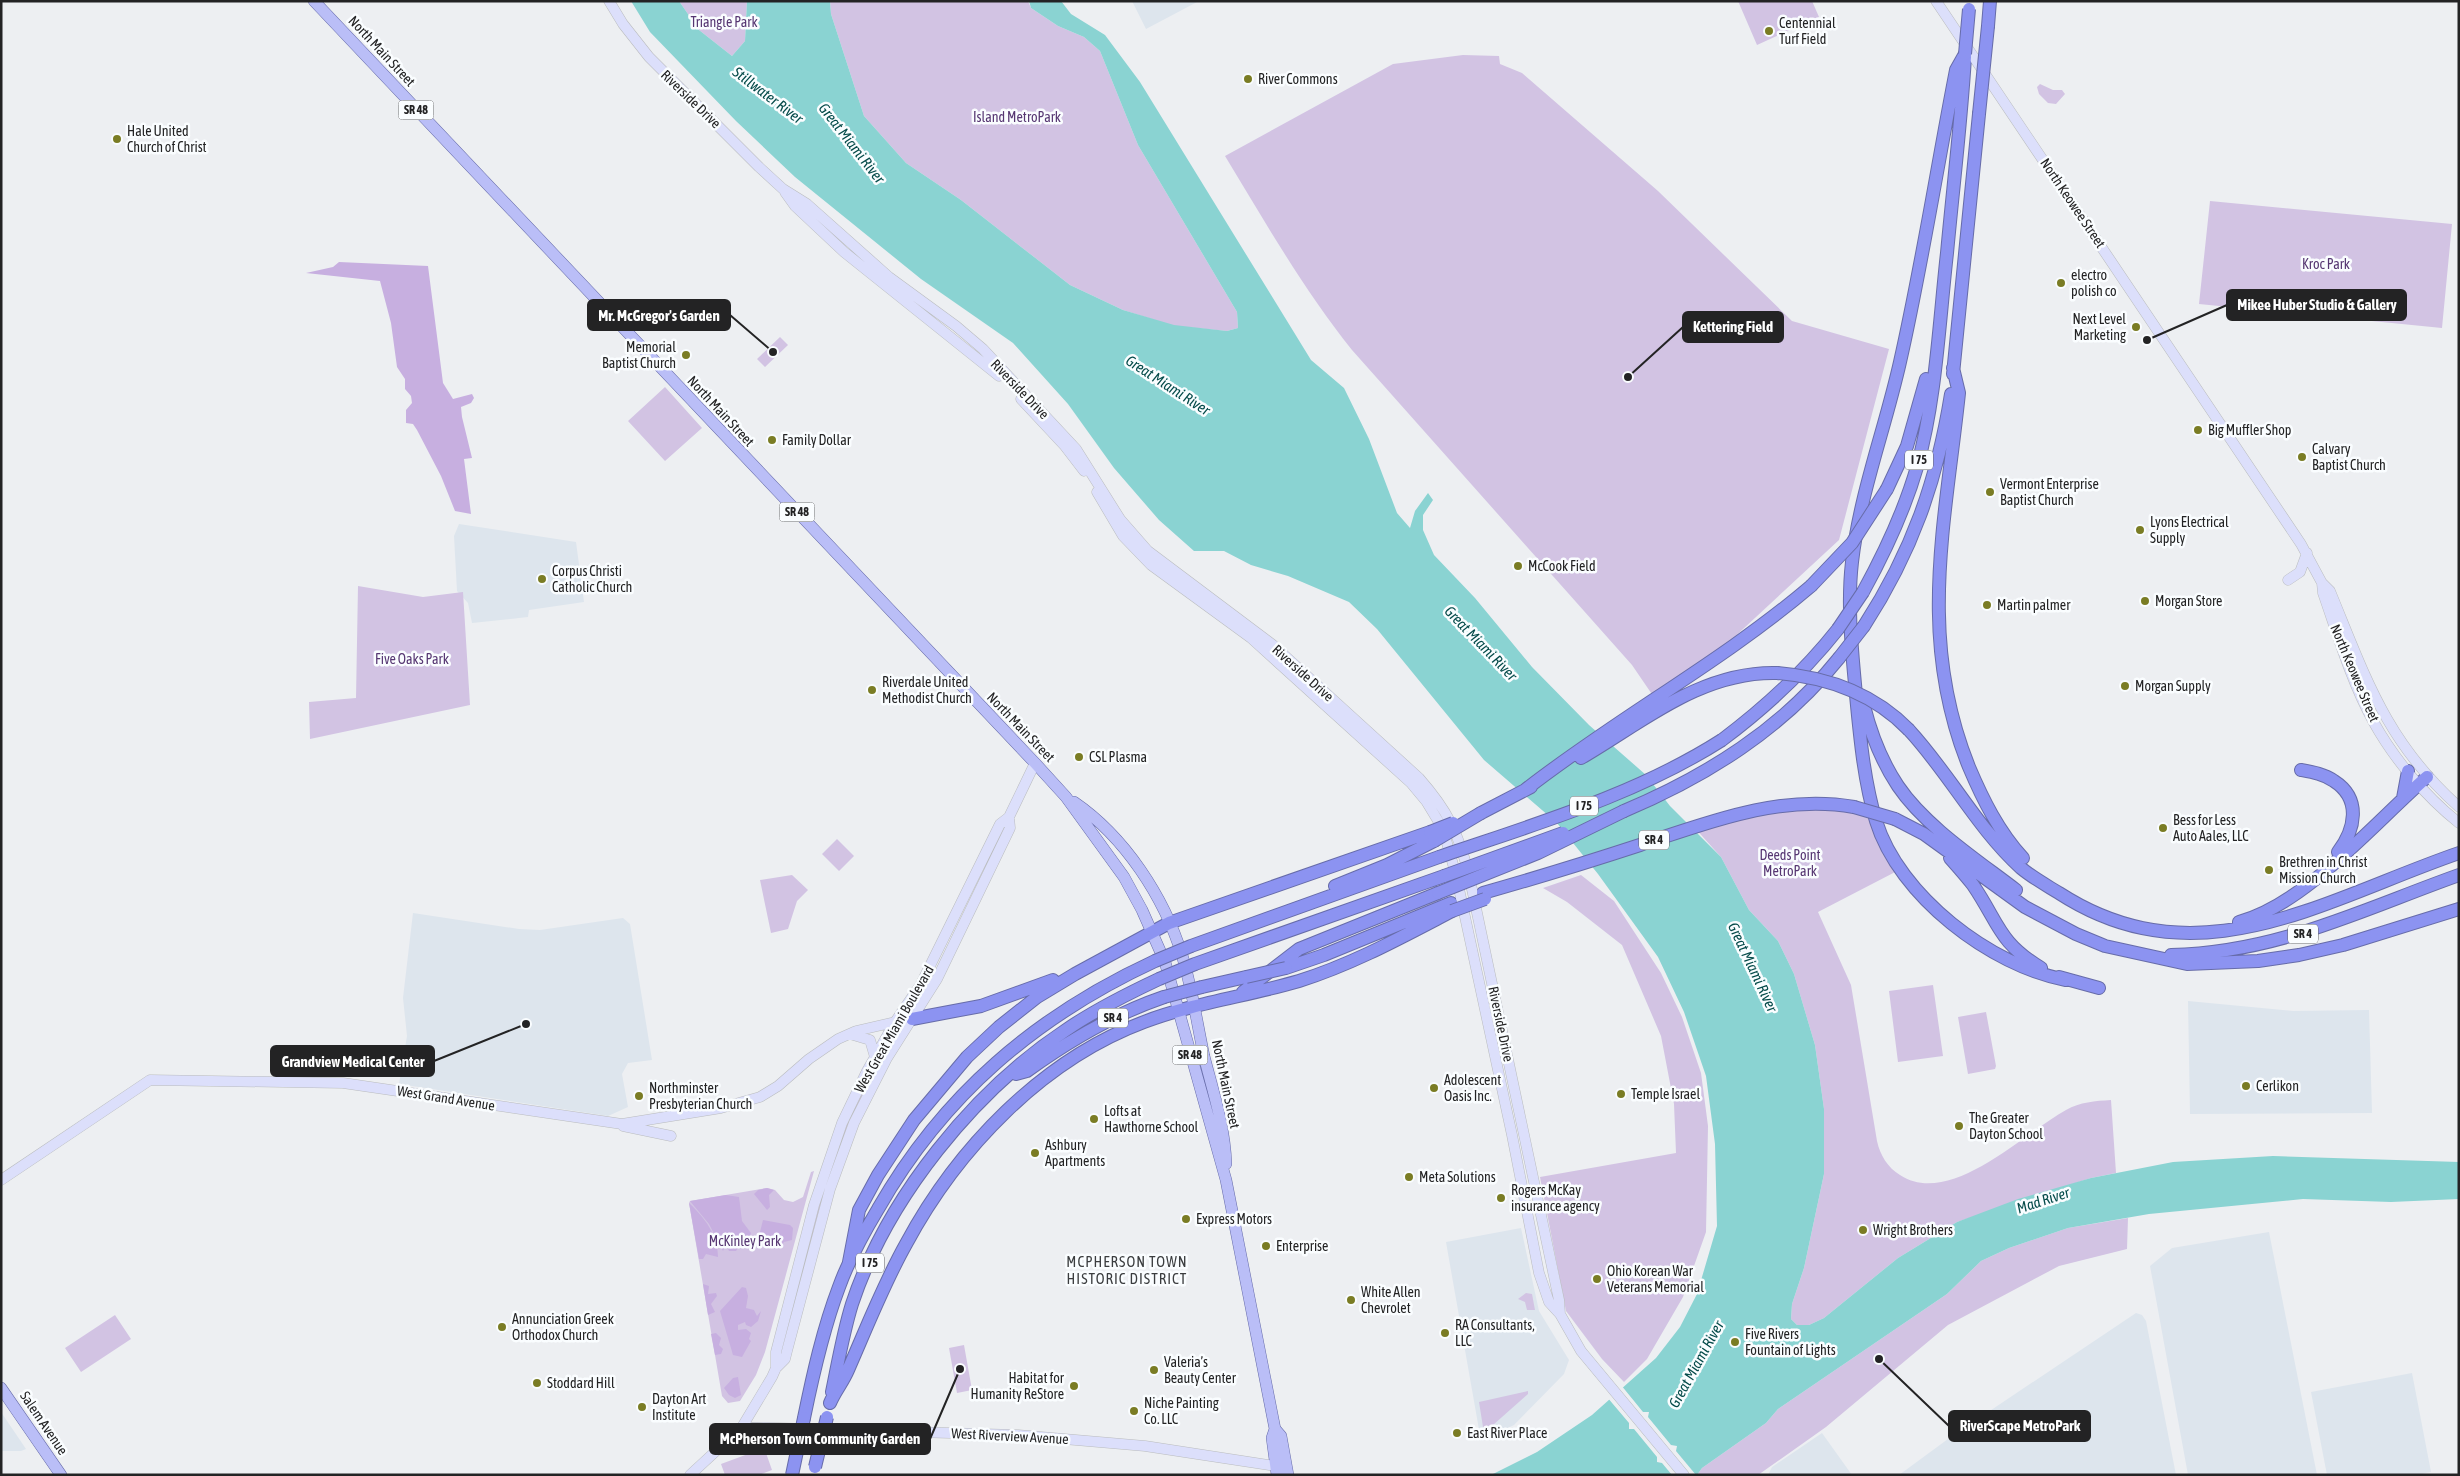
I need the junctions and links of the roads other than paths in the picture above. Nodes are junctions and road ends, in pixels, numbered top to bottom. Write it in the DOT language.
graph roads {
  1 [pos="314,1"];
  2 [pos="608,1"];
  3 [pos="1936,1"];
  4 [pos="1990,1"];
  5 [pos="1969,5"];
  6 [pos="1966,54"];
  7 [pos="1940,318"];
  8 [pos="1953,368"];
  9 [pos="2307,553"];
  10 [pos="2288,580"];
  11 [pos="2322,583"];
  12 [pos="1853,665"];
  13 [pos="1035,763"];
  14 [pos="2301,770"];
  15 [pos="2408,771"];
  16 [pos="2423,780"];
  17 [pos="1525,790"];
  18 [pos="1066,797"];
  19 [pos="2403,798"];
  20 [pos="2459,808"];
  21 [pos="1624,811"];
  22 [pos="1009,817"];
  23 [pos="2459,823"];
  24 [pos="1432,836"];
  25 [pos="1939,845"];
  26 [pos="2455,854"];
  27 [pos="2324,870"];
  28 [pos="2459,875"];
  29 [pos="2055,890"];
  30 [pos="1305,905"];
  31 [pos="1451,907"];
  32 [pos="2459,910"];
  33 [pos="1169,923"];
  34 [pos="1151,931"];
  35 [pos="2220,931"];
  36 [pos="2076,934"];
  37 [pos="2153,955"];
  38 [pos="1075,974"];
  39 [pos="2066,980"];
  40 [pos="2099,988"];
  41 [pos="1234,996"];
  42 [pos="1193,1006"];
  43 [pos="1178,1011"];
  44 [pos="912,1019"];
  45 [pos="895,1022"];
  46 [pos="849,1034"];
  47 [pos="875,1057"];
  48 [pos="1007,1077"];
  49 [pos="610,1123"];
  50 [pos="671,1136"];
  51 [pos="1,1180"];
  52 [pos="1226,1180"];
  53 [pos="849,1262"];
  54 [pos="776,1368"];
  55 [pos="1,1388"];
  56 [pos="830,1403"];
  57 [pos="742,1427"];
  58 [pos="1282,1470"];
  59 [pos="61,1475"];
  60 [pos="690,1475"];
  61 [pos="792,1475"];
  62 [pos="814,1475"];
  63 [pos="1684,1475"];
  1 -- 13 [label="main road, North Main Street / SR 48"];
  2 -- 63 [label="main road, Riverside Drive"];
  3 -- 9 [label="main road, North Keowee Street"];
  4 -- 8 [label="highway, I 75, bridge"];
  5 -- 6 [label="highway, I 75, bridge"];
  6 -- 7 [label="highway, I 75"];
  6 -- 12 [label="highway"];
  7 -- 17 [label="highway, bridge"];
  7 -- 30 [label="highway, I 75, bridge"];
  8 -- 21 [label="highway, I 75, bridge"];
  8 -- 29 [label="highway"];
  9 -- 10 [label="main road"];
  9 -- 11 [label="main road, North Keowee Street"];
  11 -- 15 [label="main road, North Keowee Street"];
  11 -- 16 [label="main road, North Keowee Street"];
  12 -- 36 [label="highway"];
  12 -- 39 [label="highway"];
  13 -- 18 [label="main road, North Main Street / SR 48"];
  13 -- 22 [label="main road, West Great Miami Boulevard"];
  14 -- 27 [label="highway"];
  15 -- 16 [label="main road, North Keowee Street"];
  15 -- 19 [label="highway"];
  16 -- 19 [label="highway"];
  16 -- 20 [label="main road, North Keowee Street"];
  16 -- 23 [label="main road, North Keowee Street"];
  17 -- 24 [label="highway, SR 4, bridge"];
  17 -- 29 [label="highway, SR 4, bridge"];
  18 -- 33 [label="main road, North Main Street / SR 48"];
  18 -- 34 [label="main road, North Main Street / SR 48"];
  19 -- 27 [label="highway"];
  21 -- 41 [label="highway, bridge"];
  21 -- 48 [label="highway, I 75, bridge"];
  22 -- 44 [label="main road, West Great Miami Boulevard"];
  22 -- 45 [label="main road, West Great Miami Boulevard"];
  24 -- 30 [label="highway"];
  24 -- 33 [label="highway"];
  25 -- 31 [label="highway, SR 4, bridge"];
  25 -- 36 [label="highway, SR 4"];
  25 -- 39 [label="highway"];
  26 -- 35 [label="highway, SR 4"];
  27 -- 35 [label="highway"];
  28 -- 37 [label="highway, SR 4"];
  29 -- 35 [label="highway, SR 4"];
  30 -- 53 [label="highway, I 75, bridge"];
  31 -- 41 [label="highway"];
  31 -- 48 [label="highway, SR 4, bridge"];
  32 -- 37 [label="highway"];
  33 -- 34 [label="highway"];
  33 -- 42 [label="main road, North Main Street / SR 48"];
  34 -- 38 [label="highway"];
  34 -- 43 [label="main road, North Main Street / SR 48"];
  36 -- 37 [label="highway, SR 4"];
  38 -- 44 [label="highway"];
  38 -- 53 [label="highway"];
  39 -- 40 [label="highway"];
  41 -- 42 [label="highway"];
  42 -- 43 [label="highway"];
  42 -- 52 [label="main road, North Main Street / SR 48"];
  43 -- 52 [label="main road, North Main Street / SR 48"];
  43 -- 56 [label="highway"];
  44 -- 54 [label="main road, West Great Miami Boulevard"];
  45 -- 46 [label="main road, West Grand Avenue"];
  45 -- 47 [label="main road, West Great Miami Boulevard"];
  46 -- 47 [label="main road"];
  46 -- 49 [label="main road, West Grand Avenue"];
  47 -- 54 [label="main road, West Great Miami Boulevard"];
  48 -- 56 [label="highway, I 75"];
  49 -- 50 [label="main road"];
  49 -- 51 [label="main road, West Grand Avenue"];
  52 -- 58 [label="main road, North Main Street / SR 48"];
  53 -- 61 [label="highway, I 75, bridge"];
  54 -- 57 [label="main road, West Great Miami Boulevard"];
  55 -- 59 [label="main road, Salem Avenue"];
  56 -- 62 [label="highway, I 75, bridge"];
  57 -- 58 [label="main road, West Riverview Avenue"];
  57 -- 60 [label="main road"];
}
